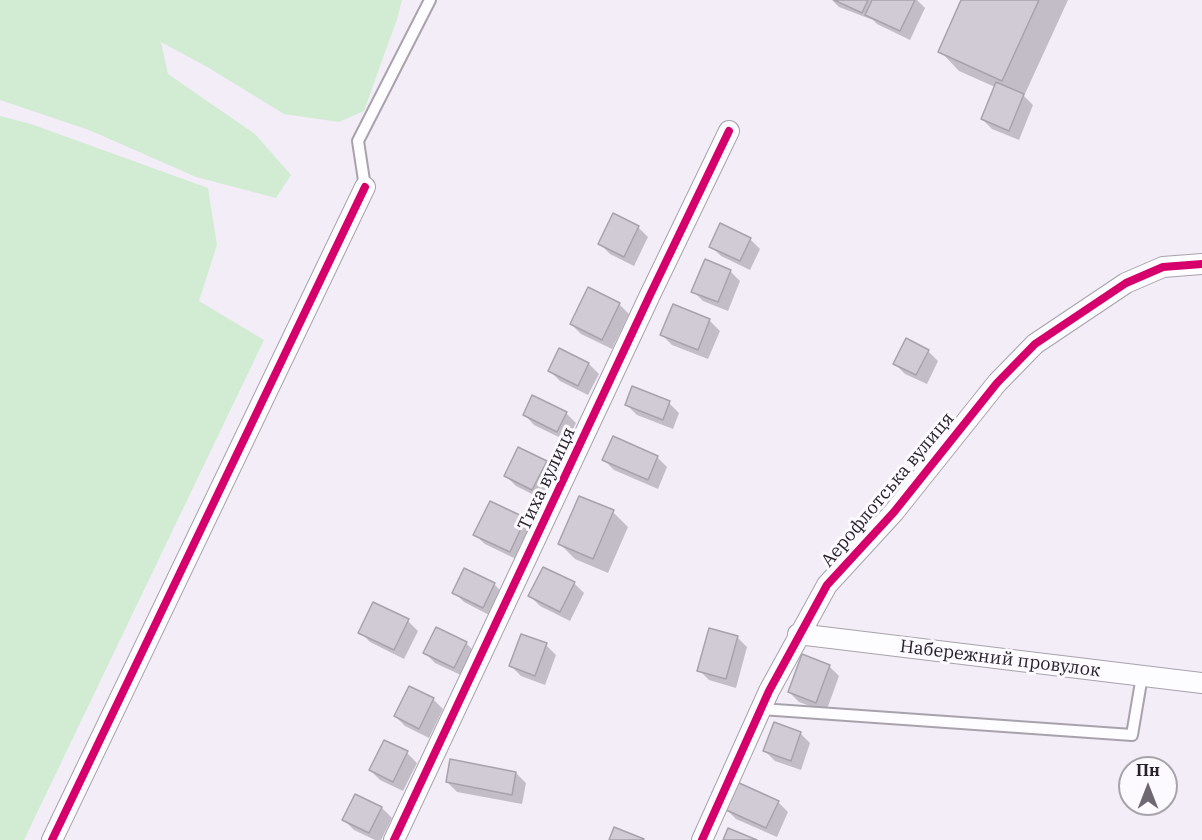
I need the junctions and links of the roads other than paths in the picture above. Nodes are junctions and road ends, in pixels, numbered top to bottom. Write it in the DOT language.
graph roads {
  1 [pos="430,0"];
  2 [pos="729,131"];
  3 [pos="365,187"];
  4 [pos="1202,264"];
  5 [pos="798,634"];
  6 [pos="1142,676"];
  7 [pos="1202,682"];
  8 [pos="761,709"];
  9 [pos="52,840"];
  10 [pos="394,840"];
  11 [pos="702,840"];
  1 -- 3 [label="lane"];
  2 -- 10 [label="street, Тиха вулиця"];
  3 -- 9 [label="street"];
  4 -- 5 [label="street, Аерофлотська вулиця"];
  5 -- 6 [label="street, Набережний провулок"];
  5 -- 8 [label="street, Аерофлотська вулиця"];
  6 -- 7 [label="street, Набережний провулок"];
  6 -- 8 [label="lane"];
  8 -- 11 [label="street, Аерофлотська вулиця"];
}
